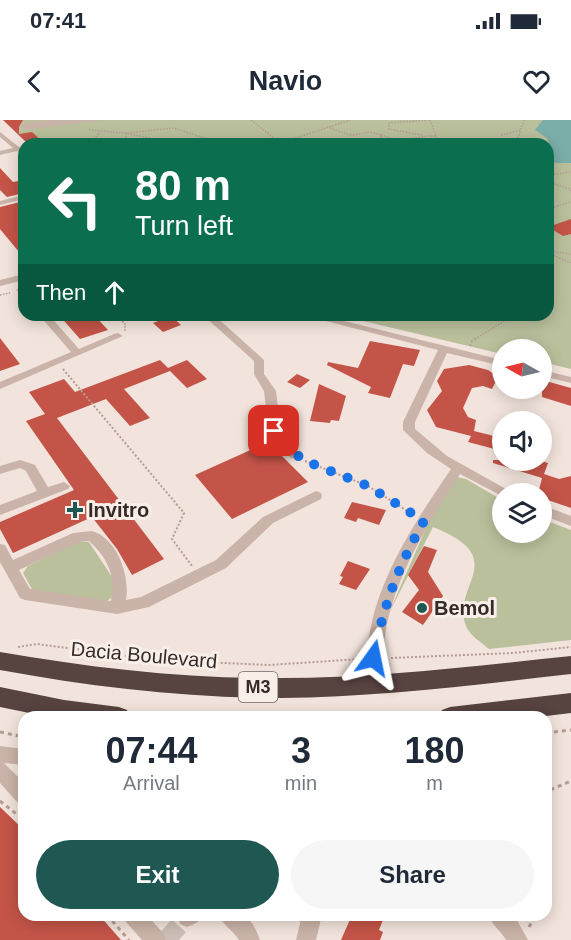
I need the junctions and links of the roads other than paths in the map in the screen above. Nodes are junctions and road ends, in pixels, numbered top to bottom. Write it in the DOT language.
graph roads {
  1 [pos="71,120"];
  2 [pos="103,123"];
  3 [pos="24,126"];
  4 [pos="16,127"];
  5 [pos="0,134"];
  6 [pos="18,150"];
  7 [pos="18,151"];
  8 [pos="0,152"];
  9 [pos="18,198"];
  10 [pos="0,203"];
  11 [pos="18,278"];
  12 [pos="0,283"];
  13 [pos="49,321"];
  14 [pos="215,321"];
  15 [pos="332,321"];
  16 [pos="118,336"];
  17 [pos="444,349"];
  18 [pos="76,352"];
  19 [pos="492,363"];
  20 [pos="552,375"];
  21 [pos="571,380"];
  22 [pos="0,386"];
  23 [pos="295,454"];
  24 [pos="459,467"];
  25 [pos="0,470"];
  26 [pos="492,485"];
  27 [pos="64,486"];
  28 [pos="45,493"];
  29 [pos="316,496"];
  30 [pos="0,510"];
  31 [pos="552,513"];
  32 [pos="571,520"];
  33 [pos="0,549"];
  34 [pos="11,567"];
  35 [pos="117,608"];
  36 [pos="0,661"];
  37 [pos="571,665"];
  38 [pos="375,683"];
  39 [pos="0,697"];
  40 [pos="571,704"];
  41 [pos="59,711"];
  42 [pos="505,711"];
  43 [pos="0,754"];
  44 [pos="18,756"];
  45 [pos="0,770"];
  46 [pos="18,790"];
  47 [pos="139,921"];
  48 [pos="236,921"];
  49 [pos="311,921"];
  50 [pos="506,921"];
  51 [pos="156,940"];
  52 [pos="250,940"];
  53 [pos="306,940"];
  54 [pos="518,940"];
  1 -- 3 [label="street"];
  2 -- 3 [label="street"];
  3 -- 4 [label="street"];
  5 -- 6 [label="street"];
  7 -- 8 [label="street"];
  9 -- 10 [label="street"];
  11 -- 12 [label="street"];
  13 -- 18 [label="street"];
  14 -- 23 [label="street"];
  15 -- 17 [label="street"];
  16 -- 18 [label="street"];
  17 -- 19 [label="street"];
  17 -- 24 [label="street"];
  18 -- 22 [label="street"];
  20 -- 21 [label="street"];
  24 -- 26 [label="street"];
  24 -- 38 [label="street"];
  25 -- 28 [label="street"];
  27 -- 28 [label="street"];
  28 -- 30 [label="street"];
  29 -- 35 [label="street"];
  31 -- 32 [label="street"];
  33 -- 34 [label="street"];
  34 -- 35 [label="street"];
  34 -- 35 [label="street"];
  36 -- 38 [label="highway, Dacia Boulevard / M3"];
  37 -- 38 [label="highway, Dacia Boulevard / M3"];
  39 -- 41 [label="highway"];
  40 -- 42 [label="highway"];
  43 -- 44 [label="street"];
  45 -- 46 [label="street"];
  47 -- 51 [label="street"];
  48 -- 52 [label="street"];
  49 -- 53 [label="street"];
  50 -- 54 [label="street"];
}
